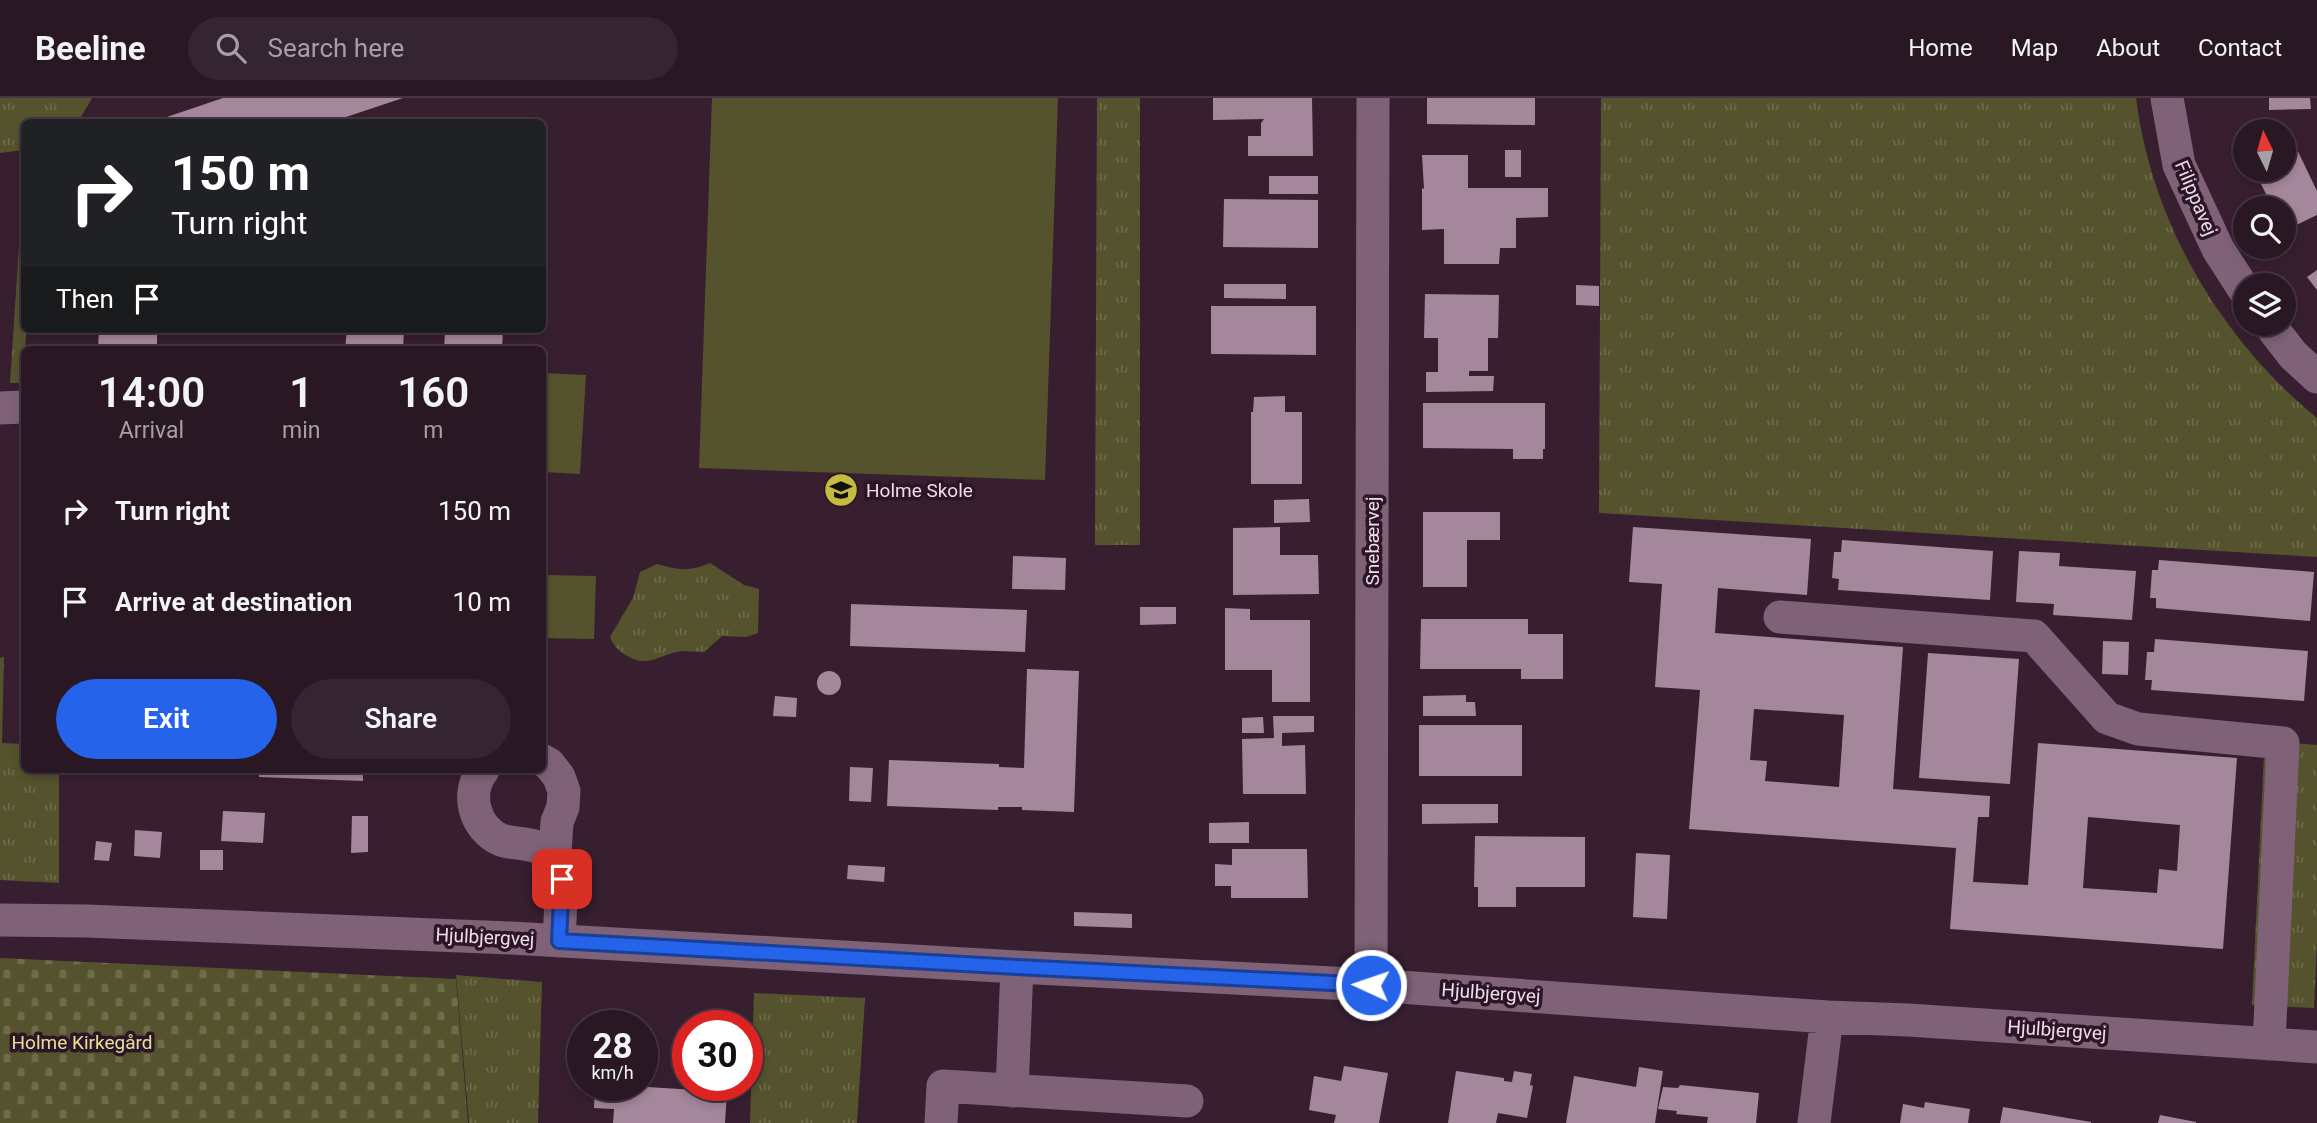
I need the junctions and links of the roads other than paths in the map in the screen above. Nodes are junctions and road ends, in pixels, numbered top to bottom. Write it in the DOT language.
graph roads {
  1 [pos="1373,98"];
  2 [pos="2167,98"];
  3 [pos="2233,273"];
  4 [pos="2278,336"];
  5 [pos="2317,377"];
  6 [pos="21,407"];
  7 [pos="0,408"];
  8 [pos="1780,617"];
  9 [pos="546,762"];
  10 [pos="482,773"];
  11 [pos="555,852"];
  12 [pos="0,920"];
  13 [pos="559,941"];
  14 [pos="1017,967"];
  15 [pos="1371,985"];
  16 [pos="1827,1017"];
  17 [pos="2269,1044"];
  18 [pos="2317,1047"];
  19 [pos="1012,1091"];
  20 [pos="1187,1101"];
  21 [pos="941,1123"];
  22 [pos="1814,1123"];
  1 -- 15 [label="street, Snebærvej"];
  2 -- 3 [label="street, Filippavej"];
  4 -- 5 [label="street"];
  6 -- 7 [label="street"];
  8 -- 17 [label="street"];
  9 -- 11 [label="street"];
  10 -- 11 [label="street"];
  11 -- 13 [label="street"];
  12 -- 13 [label="street, Hjulbjergvej"];
  13 -- 14 [label="street, Hjulbjergvej"];
  14 -- 15 [label="street, Hjulbjergvej"];
  14 -- 19 [label="street"];
  15 -- 16 [label="street, Hjulbjergvej"];
  16 -- 17 [label="street, Hjulbjergvej"];
  16 -- 22 [label="street"];
  17 -- 18 [label="street, Hjulbjergvej"];
  19 -- 20 [label="street"];
  19 -- 21 [label="street"];
}
